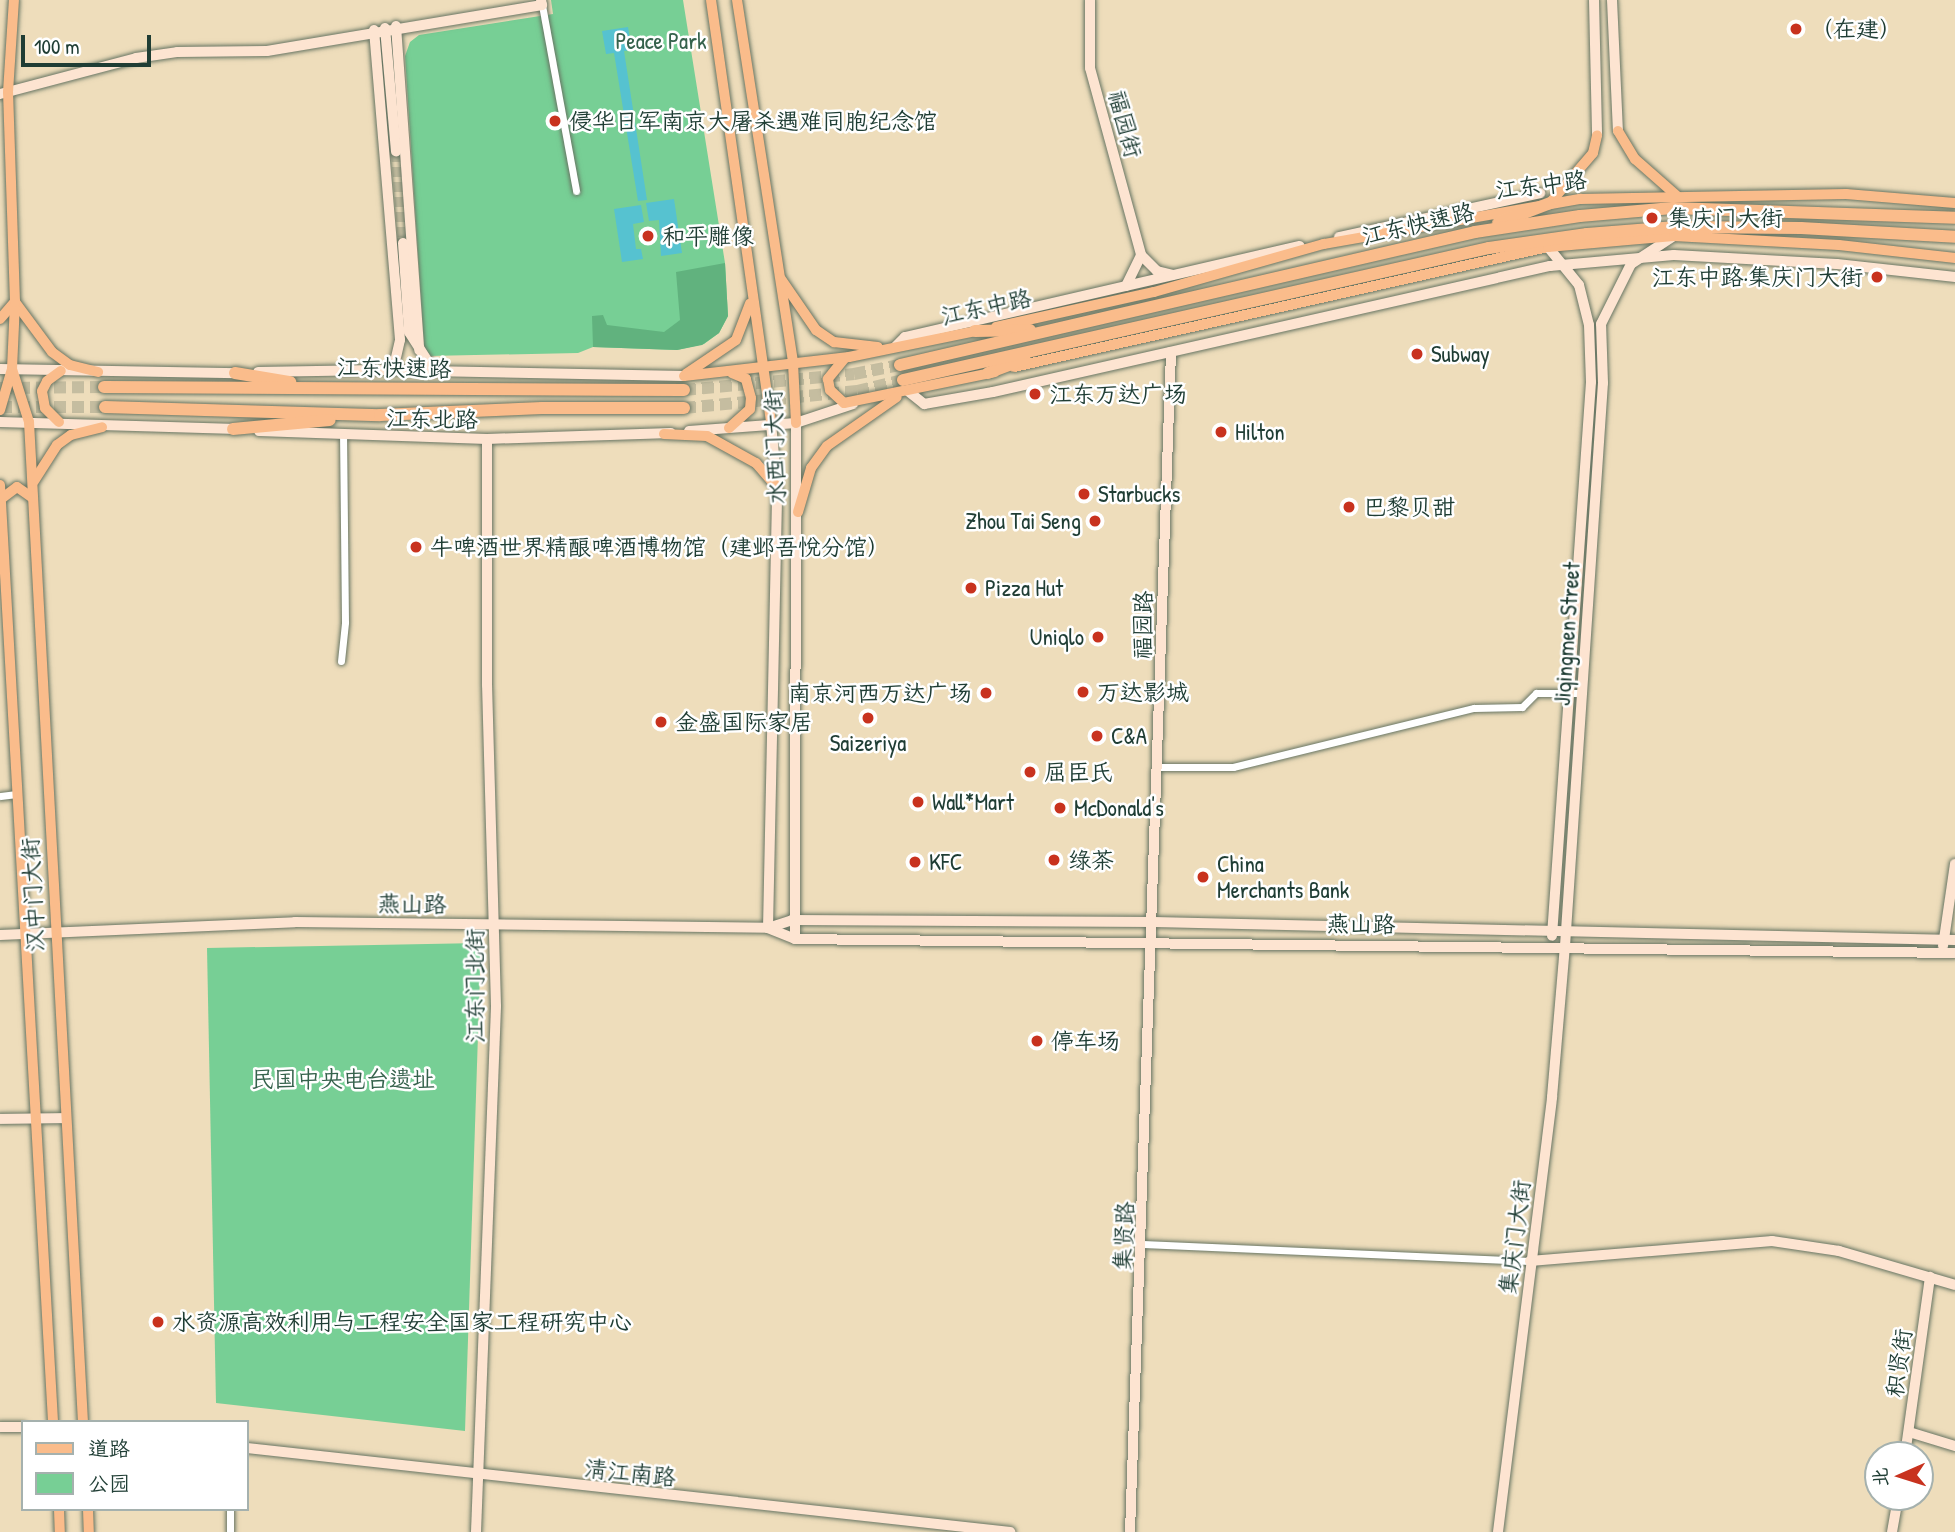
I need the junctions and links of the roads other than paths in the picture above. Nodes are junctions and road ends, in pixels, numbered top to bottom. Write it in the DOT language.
graph roads {
  1 [pos="14,0"];
  2 [pos="711,0"];
  3 [pos="737,0"];
  4 [pos="1090,0"];
  5 [pos="1594,0"];
  6 [pos="1612,0"];
  7 [pos="541,3"];
  8 [pos="391,27"];
  9 [pos="374,30"];
  10 [pos="4,93"];
  11 [pos="1618,131"];
  12 [pos="1597,135"];
  13 [pos="401,155"];
  14 [pos="385,161"];
  15 [pos="407,185"];
  16 [pos="388,188"];
  17 [pos="576,191"];
  18 [pos="1540,193"];
  19 [pos="1677,196"];
  20 [pos="1550,203"];
  21 [pos="1955,203"];
  22 [pos="389,209"];
  23 [pos="409,209"];
  24 [pos="1955,218"];
  25 [pos="1475,232"];
  26 [pos="391,235"];
  27 [pos="411,235"];
  28 [pos="1674,236"];
  29 [pos="1955,237"];
  30 [pos="402,243"];
  31 [pos="1548,247"];
  32 [pos="1477,251"];
  33 [pos="1141,255"];
  34 [pos="1641,258"];
  35 [pos="1955,258"];
  36 [pos="1563,265"];
  37 [pos="779,275"];
  38 [pos="1174,275"];
  39 [pos="1955,277"];
  40 [pos="1126,286"];
  41 [pos="752,289"];
  42 [pos="15,302"];
  43 [pos="0,319"];
  44 [pos="1055,330"];
  45 [pos="975,331"];
  46 [pos="409,332"];
  47 [pos="1057,345"];
  48 [pos="895,348"];
  49 [pos="419,350"];
  50 [pos="1171,352"];
  51 [pos="849,357"];
  52 [pos="396,358"];
  53 [pos="793,363"];
  54 [pos="900,365"];
  55 [pos="763,367"];
  56 [pos="0,369"];
  57 [pos="12,369"];
  58 [pos="376,370"];
  59 [pos="61,371"];
  60 [pos="435,371"];
  61 [pos="723,371"];
  62 [pos="98,372"];
  63 [pos="235,373"];
  64 [pos="988,373"];
  65 [pos="684,376"];
  66 [pos="905,385"];
  67 [pos="104,387"];
  68 [pos="336,389"];
  69 [pos="684,390"];
  70 [pos="861,401"];
  71 [pos="105,407"];
  72 [pos="684,408"];
  73 [pos="0,410"];
  74 [pos="380,415"];
  75 [pos="0,422"];
  76 [pos="29,422"];
  77 [pos="59,422"];
  78 [pos="796,423"];
  79 [pos="771,425"];
  80 [pos="102,427"];
  81 [pos="729,428"];
  82 [pos="233,429"];
  83 [pos="664,433"];
  84 [pos="343,437"];
  85 [pos="487,439"];
  86 [pos="33,484"];
  87 [pos="0,485"];
  88 [pos="777,487"];
  89 [pos="33,498"];
  90 [pos="1,499"];
  91 [pos="799,512"];
  92 [pos="4,638"];
  93 [pos="341,661"];
  94 [pos="1582,692"];
  95 [pos="1566,693"];
  96 [pos="1160,767"];
  97 [pos="17,794"];
  98 [pos="0,796"];
  99 [pos="1955,864"];
  100 [pos="792,920"];
  101 [pos="1071,922"];
  102 [pos="1154,922"];
  103 [pos="494,925"];
  104 [pos="768,928"];
  105 [pos="56,932"];
  106 [pos="1552,932"];
  107 [pos="1565,933"];
  108 [pos="24,934"];
  109 [pos="0,935"];
  110 [pos="795,939"];
  111 [pos="1949,940"];
  112 [pos="1071,941"];
  113 [pos="1154,941"];
  114 [pos="1551,945"];
  115 [pos="1565,946"];
  116 [pos="1942,953"];
  117 [pos="1955,953"];
  118 [pos="66,1118"];
  119 [pos="0,1119"];
  120 [pos="36,1119"];
  121 [pos="1143,1244"];
  122 [pos="1530,1261"];
  123 [pos="1930,1277"];
  124 [pos="1955,1285"];
  125 [pos="53,1420"];
  126 [pos="83,1420"];
  127 [pos="0,1427"];
  128 [pos="21,1427"];
  129 [pos="1909,1432"];
  130 [pos="1907,1441"];
  131 [pos="1955,1446"];
  132 [pos="248,1448"];
  133 [pos="479,1475"];
  134 [pos="59,1511"];
  135 [pos="88,1511"];
  136 [pos="230,1511"];
  137 [pos="1896,1511"];
  138 [pos="60,1532"];
  139 [pos="89,1532"];
  140 [pos="230,1532"];
  141 [pos="476,1532"];
  142 [pos="1010,1532"];
  143 [pos="1130,1532"];
  144 [pos="1498,1532"];
  145 [pos="1892,1532"];
  1 -- 10 [label="main road, 汉中门大街"];
  2 -- 41 [label="main road, 水西门大街"];
  3 -- 37 [label="main road, 水西门大街"];
  4 -- 33 [label="street, 福园街"];
  5 -- 12 [label="street"];
  6 -- 11 [label="street"];
  7 -- 8 [label="street"];
  7 -- 17 [label="street"];
  8 -- 9 [label="street"];
  8 -- 13 [label="street"];
  9 -- 10 [label="street"];
  9 -- 14 [label="street"];
  10 -- 42 [label="main road, 汉中门大街"];
  11 -- 19 [label="main road"];
  12 -- 20 [label="main road"];
  13 -- 14 [label="street"];
  13 -- 15 [label="street"];
  14 -- 16 [label="street"];
  15 -- 16 [label="street"];
  15 -- 23 [label="street"];
  16 -- 22 [label="street"];
  18 -- 38 [label="street, 江东中路"];
  19 -- 20 [label="main road, 江东中路"];
  19 -- 21 [label="main road, 江东中路"];
  20 -- 25 [label="highway"];
  20 -- 45 [label="main road, 江东中路"];
  22 -- 23 [label="street"];
  22 -- 26 [label="street"];
  23 -- 27 [label="street"];
  24 -- 25 [label="highway, 江东快速路"];
  25 -- 44 [label="highway, 江东快速路"];
  26 -- 27 [label="street"];
  26 -- 52 [label="street"];
  27 -- 49 [label="street"];
  28 -- 31 [label="main road"];
  28 -- 34 [label="street"];
  28 -- 35 [label="main road"];
  29 -- 32 [label="highway, 江东快速路"];
  30 -- 46 [label="street"];
  31 -- 32 [label="highway"];
  31 -- 36 [label="street, Jiqingmen Street"];
  31 -- 64 [label="main road"];
  32 -- 47 [label="highway, 江东快速路"];
  33 -- 38 [label="street"];
  33 -- 40 [label="street"];
  34 -- 36 [label="street"];
  34 -- 39 [label="street"];
  34 -- 94 [label="street, Jiqingmen Street"];
  36 -- 50 [label="street"];
  36 -- 95 [label="street, Jiqingmen Street"];
  37 -- 48 [label="main road"];
  37 -- 53 [label="main road, 水西门大街"];
  38 -- 40 [label="street, 江东中路"];
  40 -- 48 [label="street, 江东中路"];
  41 -- 55 [label="main road, 水西门大街"];
  41 -- 65 [label="main road"];
  42 -- 43 [label="main road"];
  42 -- 57 [label="main road, 汉中门大街"];
  42 -- 62 [label="main road"];
  44 -- 45 [label="highway"];
  44 -- 54 [label="highway, 江东快速路"];
  45 -- 48 [label="main road, 江东中路"];
  46 -- 49 [label="street"];
  46 -- 52 [label="street"];
  47 -- 64 [label="highway"];
  47 -- 66 [label="highway, 江东快速路"];
  48 -- 51 [label="main road, 江东中路"];
  49 -- 60 [label="street"];
  50 -- 66 [label="street"];
  50 -- 96 [label="street, 福园路"];
  51 -- 53 [label="main road, 江东中路"];
  51 -- 70 [label="main road"];
  52 -- 58 [label="street"];
  53 -- 55 [label="main road, 江东中路"];
  53 -- 78 [label="main road, 水西门大街"];
  55 -- 61 [label="main road, 江东中路"];
  55 -- 79 [label="main road, 水西门大街"];
  56 -- 57 [label="street, 江东北路"];
  57 -- 59 [label="street, 江东北路"];
  57 -- 73 [label="main road, 汉中门大街"];
  57 -- 76 [label="main road, 汉中门大街"];
  58 -- 60 [label="street, 江东北路"];
  58 -- 63 [label="street, 江东北路"];
  59 -- 62 [label="street, 江东北路"];
  59 -- 77 [label="main road"];
  60 -- 65 [label="street, 江东北路"];
  61 -- 65 [label="main road, 江东中路"];
  61 -- 81 [label="main road"];
  62 -- 63 [label="street, 江东北路"];
  63 -- 68 [label="highway"];
  64 -- 66 [label="main road"];
  66 -- 70 [label="main road"];
  66 -- 91 [label="main road"];
  67 -- 68 [label="highway, 江东快速路"];
  68 -- 69 [label="highway, 江东快速路"];
  70 -- 78 [label="street, 江东北路"];
  71 -- 74 [label="highway, 江东快速路"];
  72 -- 74 [label="highway, 江东快速路"];
  74 -- 82 [label="highway"];
  75 -- 76 [label="street, 江东北路"];
  76 -- 77 [label="street, 江东北路"];
  76 -- 86 [label="main road, 汉中门大街"];
  77 -- 80 [label="street, 江东北路"];
  78 -- 79 [label="street, 江东北路"];
  78 -- 91 [label="street, 水西门大街"];
  79 -- 81 [label="street, 江东北路"];
  79 -- 88 [label="street, 水西门大街"];
  80 -- 82 [label="street, 江东北路"];
  80 -- 86 [label="main road"];
  81 -- 83 [label="street, 江东北路"];
  82 -- 84 [label="street, 江东北路"];
  83 -- 85 [label="street, 江东北路"];
  83 -- 88 [label="main road"];
  84 -- 85 [label="street, 江东北路"];
  84 -- 93 [label="street"];
  85 -- 103 [label="street, 江东门北街"];
  86 -- 89 [label="main road, 汉中门大街"];
  87 -- 90 [label="main road, 汉中门大街"];
  88 -- 104 [label="street, 水西门大街"];
  89 -- 90 [label="main road"];
  89 -- 105 [label="main road, 汉中门大街"];
  90 -- 92 [label="main road, 汉中门大街"];
  91 -- 100 [label="street, 水西门大街"];
  92 -- 97 [label="main road, 汉中门大街"];
  94 -- 95 [label="street"];
  94 -- 107 [label="street, Jiqingmen Street"];
  95 -- 96 [label="street"];
  95 -- 106 [label="street, Jiqingmen Street"];
  96 -- 102 [label="street, 福园路"];
  97 -- 98 [label="street"];
  97 -- 108 [label="main road, 汉中门大街"];
  99 -- 111 [label="street"];
  100 -- 101 [label="street, 燕山路"];
  100 -- 104 [label="street, 燕山路"];
  100 -- 110 [label="street, 水西门大街"];
  101 -- 102 [label="street, 燕山路"];
  101 -- 112 [label="street"];
  102 -- 106 [label="street, 燕山路"];
  102 -- 113 [label="street, 福园路"];
  103 -- 104 [label="street, 燕山路"];
  103 -- 105 [label="street, 燕山路"];
  103 -- 133 [label="street, 江东门北街"];
  104 -- 110 [label="street, 燕山路"];
  105 -- 108 [label="street, 燕山路"];
  105 -- 118 [label="main road, 汉中门大街"];
  106 -- 107 [label="street, 燕山路"];
  106 -- 114 [label="street, Jiqingmen Street"];
  107 -- 111 [label="street, 燕山路"];
  107 -- 115 [label="street, Jiqingmen Street"];
  108 -- 109 [label="street, 燕山路"];
  108 -- 120 [label="main road, 汉中门大街"];
  110 -- 112 [label="street, 燕山路"];
  111 -- 116 [label="street"];
  112 -- 113 [label="street, 燕山路"];
  113 -- 114 [label="street, 燕山路"];
  113 -- 121 [label="street, 集贤路"];
  114 -- 115 [label="street, 燕山路"];
  115 -- 116 [label="street, 燕山路"];
  115 -- 122 [label="street, 集庆门大街"];
  116 -- 117 [label="street, 燕山路"];
  118 -- 120 [label="street"];
  118 -- 126 [label="main road, 汉中门大街"];
  119 -- 120 [label="street"];
  120 -- 125 [label="main road, 汉中门大街"];
  121 -- 122 [label="street"];
  121 -- 143 [label="street, 集贤路"];
  122 -- 123 [label="street"];
  122 -- 144 [label="street, 集庆门大街"];
  123 -- 124 [label="street"];
  123 -- 129 [label="street, 积贤街"];
  127 -- 128 [label="street"];
  129 -- 130 [label="street, 积贤街"];
  129 -- 131 [label="street"];
  132 -- 133 [label="street, 清江南路"];
  133 -- 141 [label="street, 江东门北街"];
  133 -- 142 [label="street, 清江南路"];
  134 -- 138 [label="main road"];
  135 -- 139 [label="main road"];
  136 -- 140 [label="street"];
  137 -- 145 [label="street"];
}
